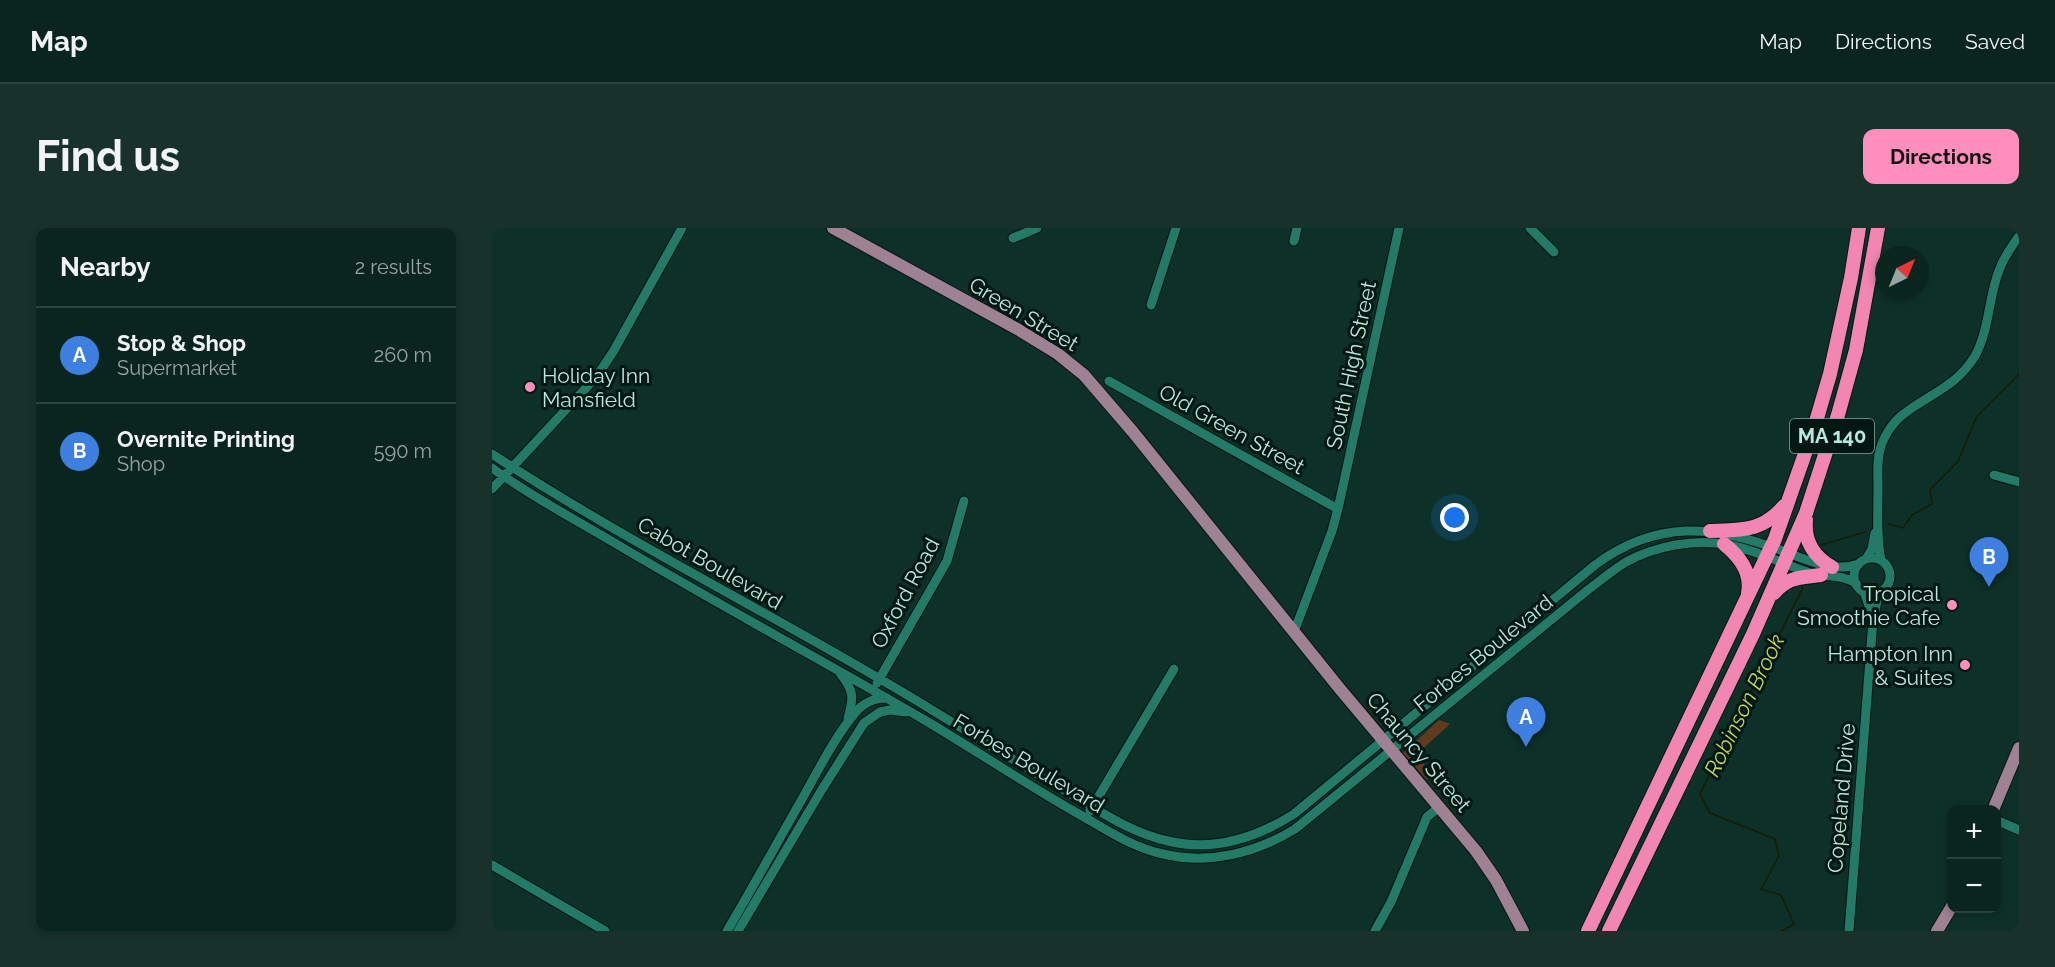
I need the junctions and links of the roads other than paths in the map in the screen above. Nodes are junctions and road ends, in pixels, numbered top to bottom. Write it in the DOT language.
graph roads {
  1 [pos="682,228"];
  2 [pos="833,228"];
  3 [pos="1037,228"];
  4 [pos="1176,228"];
  5 [pos="1297,228"];
  6 [pos="1399,228"];
  7 [pos="1530,228"];
  8 [pos="1858,228"];
  9 [pos="1878,228"];
  10 [pos="2019,236"];
  11 [pos="1013,238"];
  12 [pos="1294,241"];
  13 [pos="1554,252"];
  14 [pos="1151,305"];
  15 [pos="1108,381"];
  16 [pos="492,454"];
  17 [pos="512,467"];
  18 [pos="492,468"];
  19 [pos="1165,471"];
  20 [pos="1994,475"];
  21 [pos="504,476"];
  22 [pos="2019,482"];
  23 [pos="492,489"];
  24 [pos="1789,500"];
  25 [pos="964,501"];
  26 [pos="1338,509"];
  27 [pos="1806,513"];
  28 [pos="1878,522"];
  29 [pos="1710,531"];
  30 [pos="1724,544"];
  31 [pos="1769,552"];
  32 [pos="1787,558"];
  33 [pos="1881,560"];
  34 [pos="1862,562"];
  35 [pos="1826,571"];
  36 [pos="1856,583"];
  37 [pos="1864,591"];
  38 [pos="1882,591"];
  39 [pos="1769,599"];
  40 [pos="1745,603"];
  41 [pos="1873,620"];
  42 [pos="1294,632"];
  43 [pos="837,669"];
  44 [pos="1174,669"];
  45 [pos="879,679"];
  46 [pos="873,696"];
  47 [pos="886,698"];
  48 [pos="913,699"];
  49 [pos="911,712"];
  50 [pos="866,720"];
  51 [pos="845,727"];
  52 [pos="1388,746"];
  53 [pos="2018,756"];
  54 [pos="1995,805"];
  55 [pos="1093,807"];
  56 [pos="1439,807"];
  57 [pos="1086,818"];
  58 [pos="2001,822"];
  59 [pos="2019,830"];
  60 [pos="492,865"];
  61 [pos="1509,900"];
  62 [pos="1948,913"];
  63 [pos="605,931"];
  64 [pos="727,931"];
  65 [pos="738,931"];
  66 [pos="1375,931"];
  67 [pos="1523,931"];
  68 [pos="1531,931"];
  69 [pos="1588,931"];
  70 [pos="1609,931"];
  71 [pos="1849,931"];
  72 [pos="1937,931"];
  1 -- 17 [label="street"];
  2 -- 19 [label="main road, Green Street"];
  3 -- 11 [label="street"];
  4 -- 14 [label="street"];
  5 -- 12 [label="street"];
  6 -- 26 [label="street, South High Street"];
  7 -- 13 [label="street"];
  8 -- 24 [label="highway, MA 140"];
  9 -- 27 [label="highway, MA 140"];
  10 -- 28 [label="street"];
  15 -- 26 [label="street, Old Green Street"];
  16 -- 17 [label="street, Cabot Boulevard"];
  17 -- 21 [label="street"];
  17 -- 45 [label="street, Cabot Boulevard"];
  18 -- 21 [label="street, Cabot Boulevard"];
  19 -- 42 [label="main road, Chauncy Street"];
  20 -- 22 [label="street"];
  21 -- 23 [label="street"];
  21 -- 43 [label="street, Cabot Boulevard"];
  24 -- 29 [label="highway"];
  24 -- 31 [label="highway, MA 140"];
  25 -- 45 [label="street, Oxford Road"];
  26 -- 42 [label="street"];
  27 -- 32 [label="highway, MA 140"];
  27 -- 35 [label="highway"];
  28 -- 33 [label="street"];
  28 -- 34 [label="street"];
  29 -- 31 [label="street, Forbes Boulevard"];
  29 -- 52 [label="street, Forbes Boulevard"];
  30 -- 31 [label="street, Forbes Boulevard"];
  30 -- 40 [label="highway"];
  30 -- 52 [label="street, Forbes Boulevard"];
  31 -- 32 [label="street, Forbes Boulevard"];
  31 -- 40 [label="highway, MA 140"];
  32 -- 35 [label="street, Forbes Boulevard"];
  32 -- 39 [label="highway, MA 140"];
  33 -- 34 [label="street"];
  33 -- 38 [label="street"];
  34 -- 35 [label="street, Forbes Boulevard"];
  34 -- 36 [label="street"];
  35 -- 36 [label="street, Forbes Boulevard"];
  35 -- 39 [label="highway"];
  36 -- 37 [label="street"];
  37 -- 38 [label="street"];
  37 -- 41 [label="street"];
  38 -- 41 [label="street"];
  39 -- 70 [label="highway, MA 140"];
  40 -- 69 [label="highway, MA 140"];
  41 -- 71 [label="street, Copeland Drive"];
  42 -- 52 [label="main road, Chauncy Street"];
  43 -- 46 [label="street, Cabot Boulevard"];
  43 -- 51 [label="street"];
  44 -- 55 [label="street"];
  45 -- 46 [label="street, Oxford Road"];
  45 -- 48 [label="street, Cabot Boulevard"];
  46 -- 47 [label="street, Forbes Boulevard"];
  46 -- 50 [label="street"];
  46 -- 51 [label="street"];
  47 -- 48 [label="street, Forbes Boulevard"];
  47 -- 49 [label="street"];
  48 -- 55 [label="street, Forbes Boulevard"];
  49 -- 50 [label="street"];
  49 -- 57 [label="street, Forbes Boulevard"];
  50 -- 65 [label="street"];
  51 -- 64 [label="street"];
  52 -- 55 [label="street, Forbes Boulevard"];
  52 -- 56 [label="main road, Chauncy Street"];
  52 -- 57 [label="street, Forbes Boulevard"];
  53 -- 54 [label="main road"];
  55 -- 57 [label="street"];
  56 -- 61 [label="main road, Chauncy Street"];
  56 -- 66 [label="street"];
  58 -- 59 [label="street"];
  60 -- 63 [label="street"];
  61 -- 67 [label="main road, Chauncy Street"];
  61 -- 68 [label="main road, Chauncy Street"];
  62 -- 72 [label="main road"];
}
